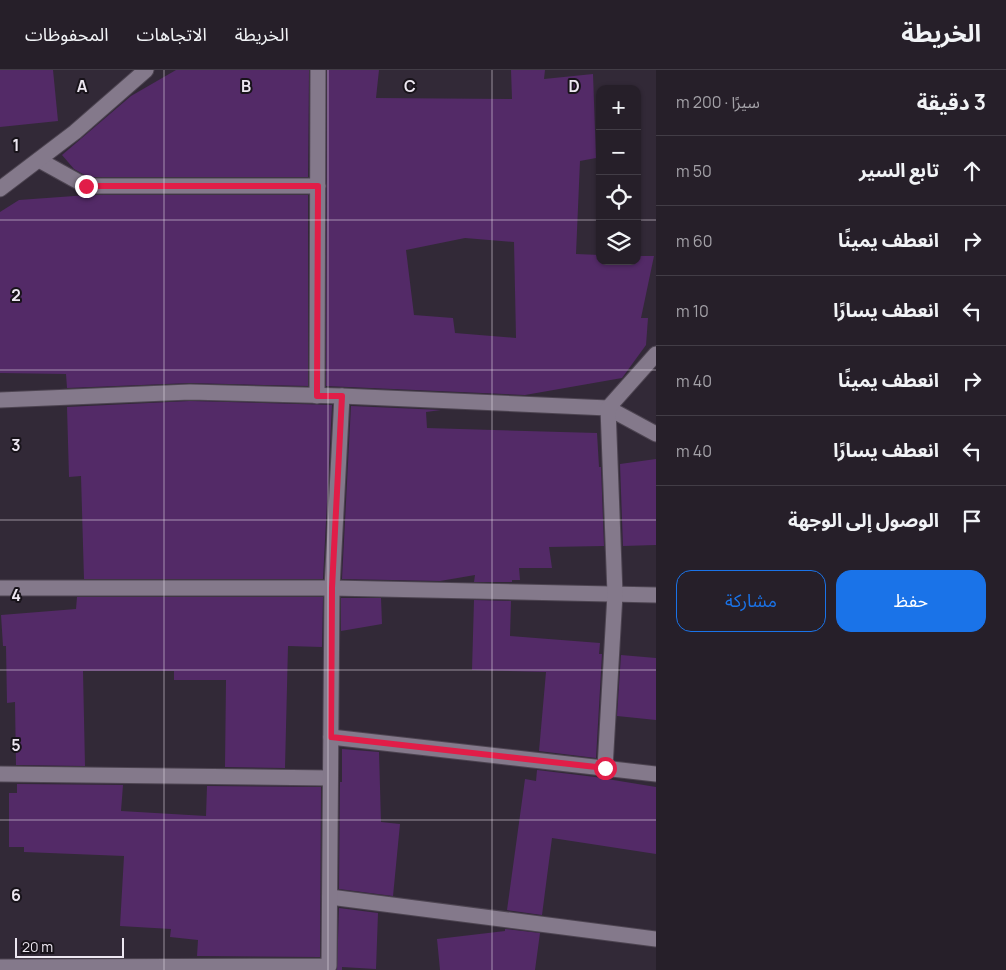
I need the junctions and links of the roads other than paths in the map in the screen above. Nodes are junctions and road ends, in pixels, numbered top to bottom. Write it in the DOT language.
graph roads {
  1 [pos="146,70"];
  2 [pos="318,70"];
  3 [pos="38,160"];
  4 [pos="318,186"];
  5 [pos="0,189"];
  6 [pos="656,354"];
  7 [pos="317,396"];
  8 [pos="342,396"];
  9 [pos="0,400"];
  10 [pos="608,408"];
  11 [pos="656,434"];
  12 [pos="0,588"];
  13 [pos="332,588"];
  14 [pos="615,594"];
  15 [pos="656,595"];
  16 [pos="331,737"];
  17 [pos="605,768"];
  18 [pos="0,774"];
  19 [pos="656,774"];
  20 [pos="330,778"];
  21 [pos="330,897"];
  22 [pos="656,939"];
  23 [pos="0,967"];
  24 [pos="291,968"];
  1 -- 3 [label="street"];
  2 -- 4 [label="street"];
  3 -- 4 [label="street"];
  3 -- 5 [label="street"];
  4 -- 7 [label="street"];
  6 -- 10 [label="street"];
  7 -- 8 [label="street"];
  7 -- 9 [label="street"];
  8 -- 10 [label="street"];
  8 -- 13 [label="street"];
  10 -- 11 [label="street"];
  10 -- 14 [label="street"];
  12 -- 13 [label="street"];
  13 -- 14 [label="street"];
  13 -- 16 [label="street"];
  14 -- 15 [label="street"];
  14 -- 17 [label="street"];
  16 -- 17 [label="street"];
  16 -- 20 [label="street"];
  17 -- 19 [label="street"];
  18 -- 20 [label="street"];
  20 -- 21 [label="street"];
  21 -- 22 [label="street"];
  21 -- 24 [label="street"];
  23 -- 24 [label="street"];
}
